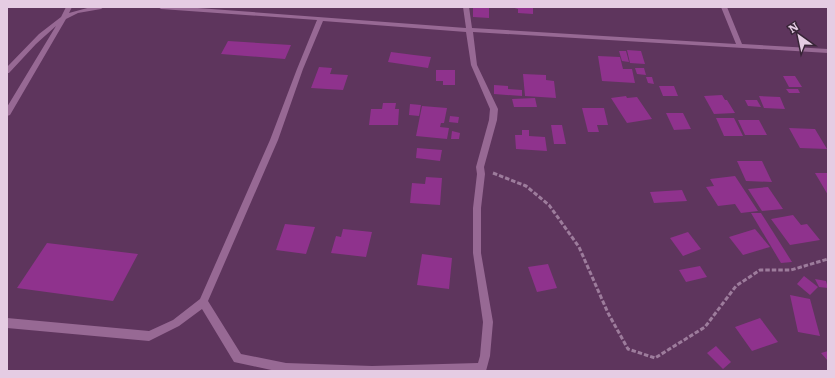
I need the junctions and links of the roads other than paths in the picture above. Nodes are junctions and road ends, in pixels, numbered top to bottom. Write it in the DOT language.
graph roads {
  1 [pos="70,7"];
  2 [pos="102,7"];
  3 [pos="161,7"];
  4 [pos="466,7"];
  5 [pos="724,7"];
  6 [pos="63,17"];
  7 [pos="321,19"];
  8 [pos="470,30"];
  9 [pos="740,46"];
  10 [pos="828,51"];
  11 [pos="7,71"];
  12 [pos="7,113"];
  13 [pos="203,302"];
  14 [pos="7,323"];
  15 [pos="481,370"];
  1 -- 6 [label="street"];
  2 -- 6 [label="street"];
  3 -- 7 [label="street"];
  4 -- 8 [label="street"];
  5 -- 9 [label="street"];
  6 -- 11 [label="street"];
  6 -- 12 [label="street"];
  7 -- 8 [label="street"];
  7 -- 13 [label="street"];
  8 -- 9 [label="street"];
  8 -- 15 [label="street"];
  9 -- 10 [label="street"];
  13 -- 14 [label="street"];
  13 -- 15 [label="street"];
}
